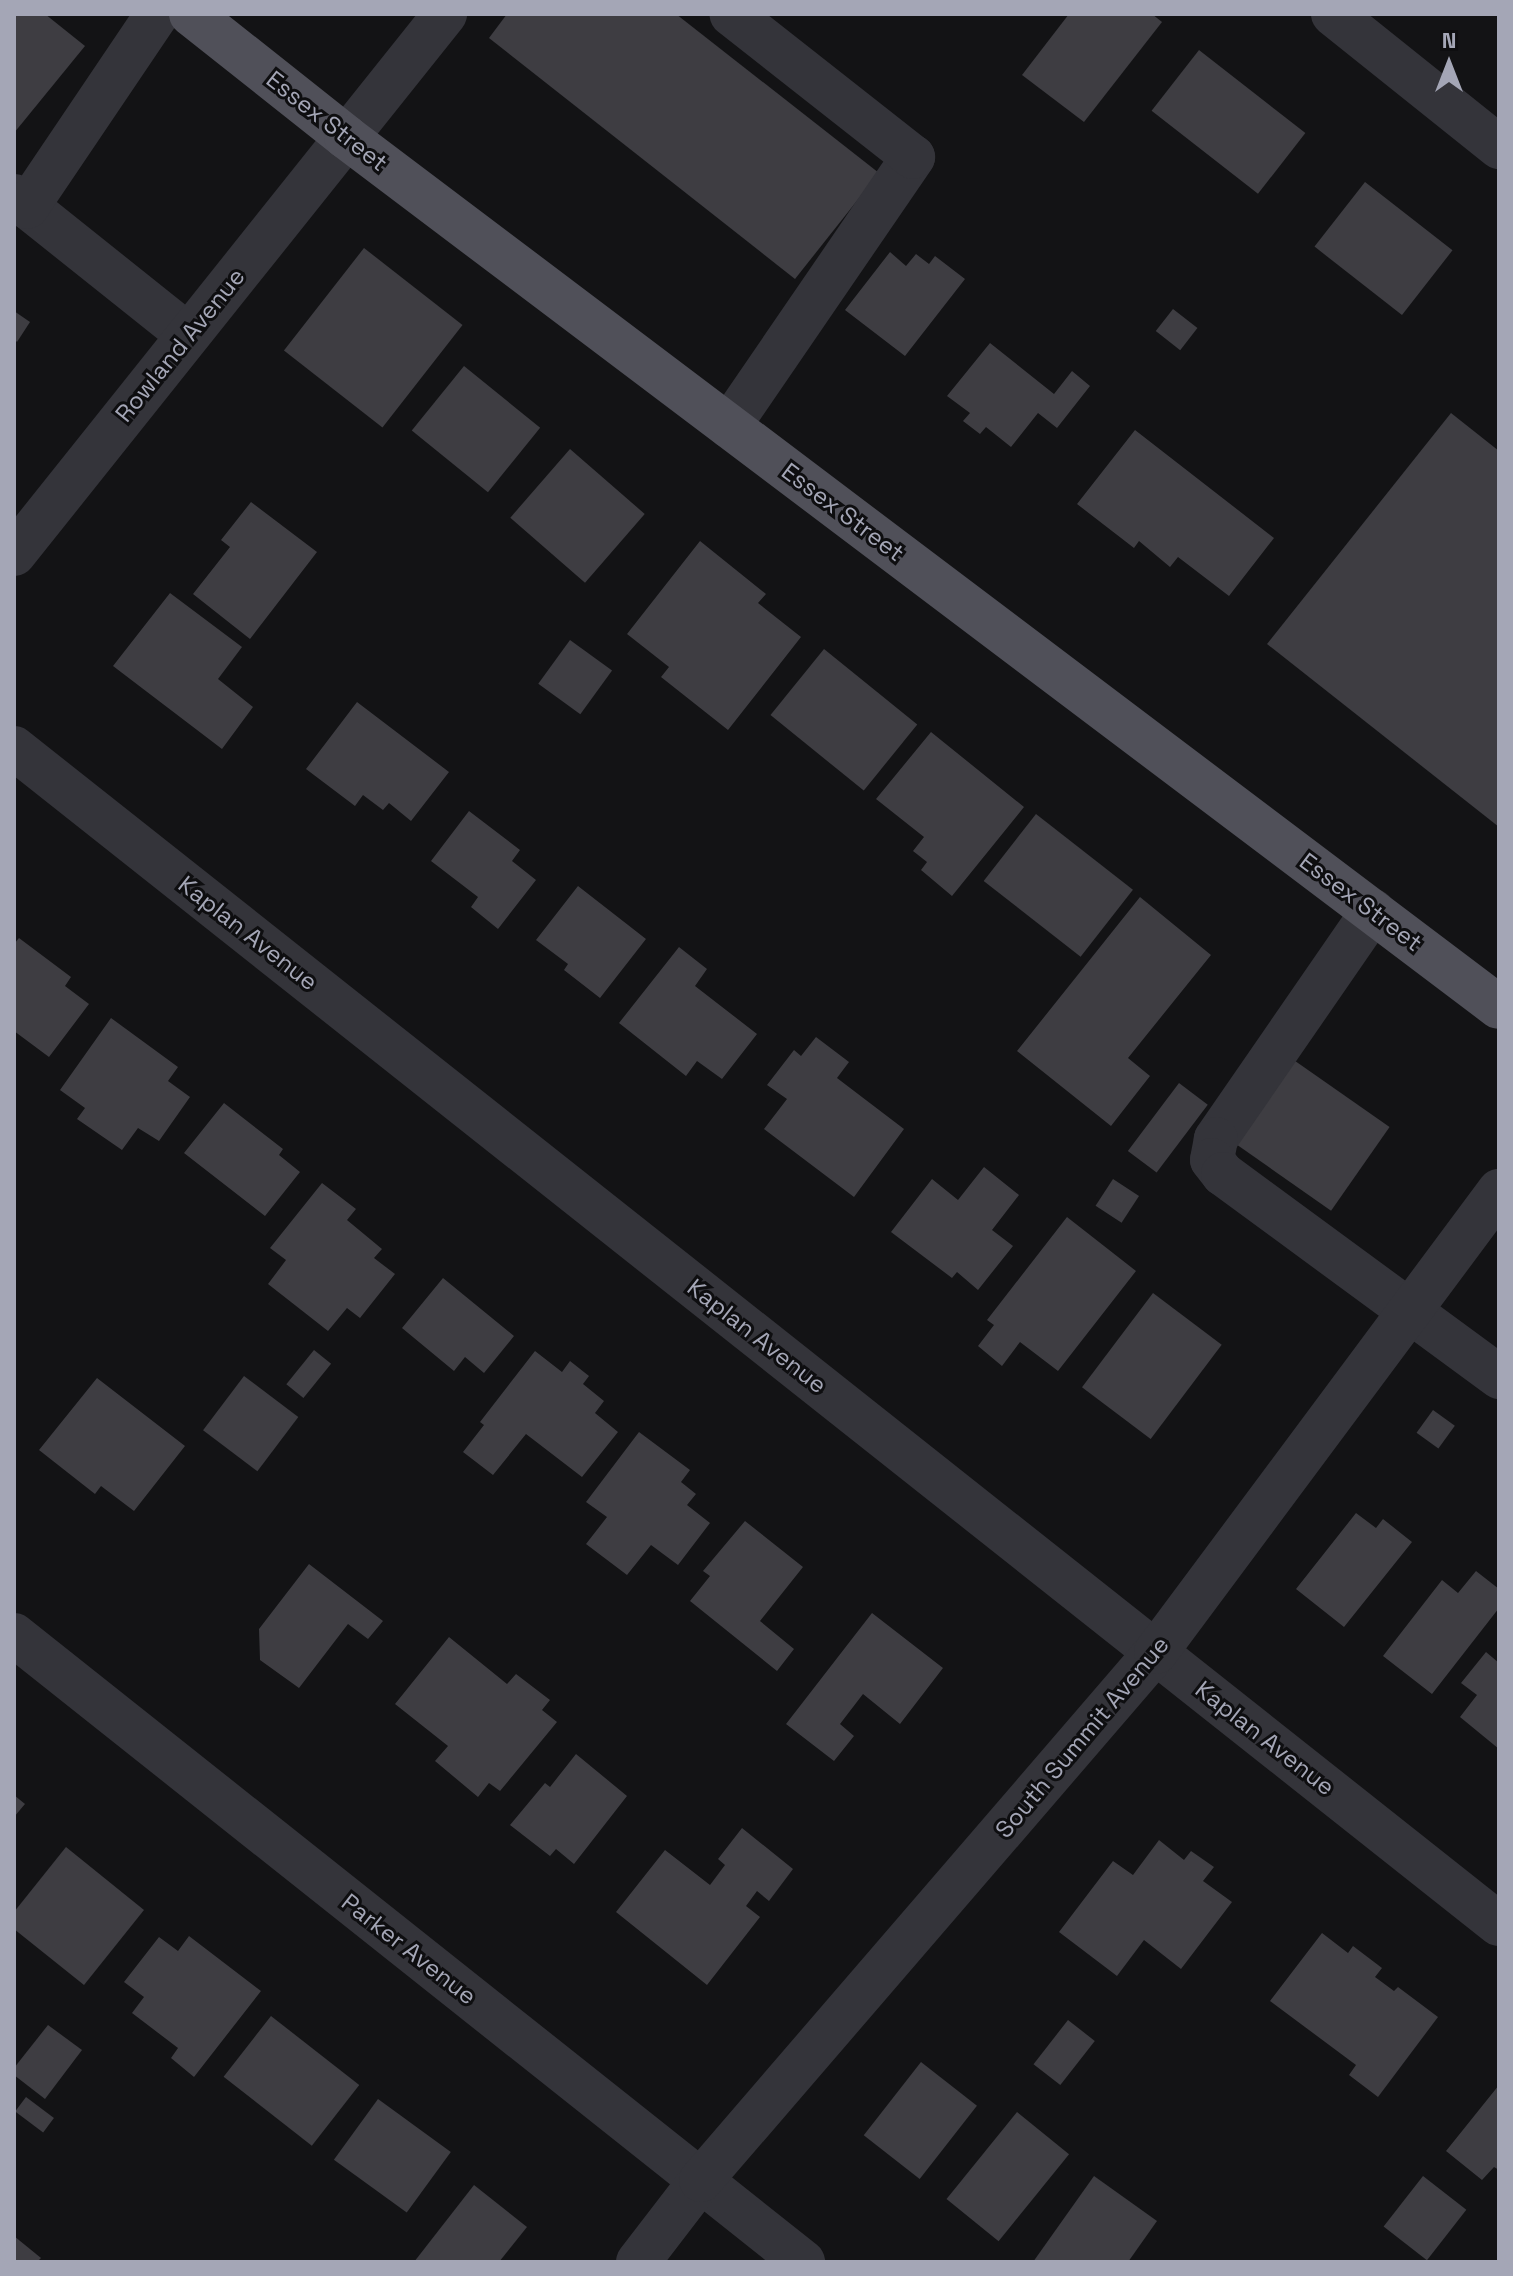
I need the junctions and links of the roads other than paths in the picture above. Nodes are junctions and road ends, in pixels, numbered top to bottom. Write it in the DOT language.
graph roads {
  1 [pos="157,14"];
  2 [pos="191,14"];
  3 [pos="445,14"];
  4 [pos="731,14"];
  5 [pos="1333,14"];
  6 [pos="346,137"];
  7 [pos="1499,147"];
  8 [pos="21,202"];
  9 [pos="188,335"];
  10 [pos="729,426"];
  11 [pos="14,554"];
  12 [pos="14,748"];
  13 [pos="1373,911"];
  14 [pos="1499,1007"];
  15 [pos="1499,1191"];
  16 [pos="1409,1311"];
  17 [pos="1499,1377"];
  18 [pos="14,1635"];
  19 [pos="1156,1652"];
  20 [pos="1499,1924"];
  21 [pos="701,2180"];
  22 [pos="638,2262"];
  23 [pos="803,2262"];
  1 -- 8 [label="street"];
  2 -- 6 [label="main road, Essex Street"];
  3 -- 6 [label="street, Rowland Avenue"];
  4 -- 10 [label="street"];
  5 -- 7 [label="street"];
  6 -- 9 [label="street, Rowland Avenue"];
  6 -- 10 [label="main road, Essex Street"];
  8 -- 9 [label="street"];
  9 -- 11 [label="street, Rowland Avenue"];
  10 -- 13 [label="main road, Essex Street"];
  12 -- 19 [label="street, Kaplan Avenue"];
  13 -- 14 [label="main road, Essex Street"];
  13 -- 16 [label="street"];
  15 -- 16 [label="street, South Summit Avenue"];
  16 -- 17 [label="street"];
  16 -- 19 [label="street, South Summit Avenue"];
  18 -- 21 [label="street, Parker Avenue"];
  19 -- 20 [label="street, Kaplan Avenue"];
  19 -- 21 [label="street, South Summit Avenue"];
  21 -- 22 [label="street, South Summit Avenue"];
  21 -- 23 [label="street, Parker Avenue"];
}
